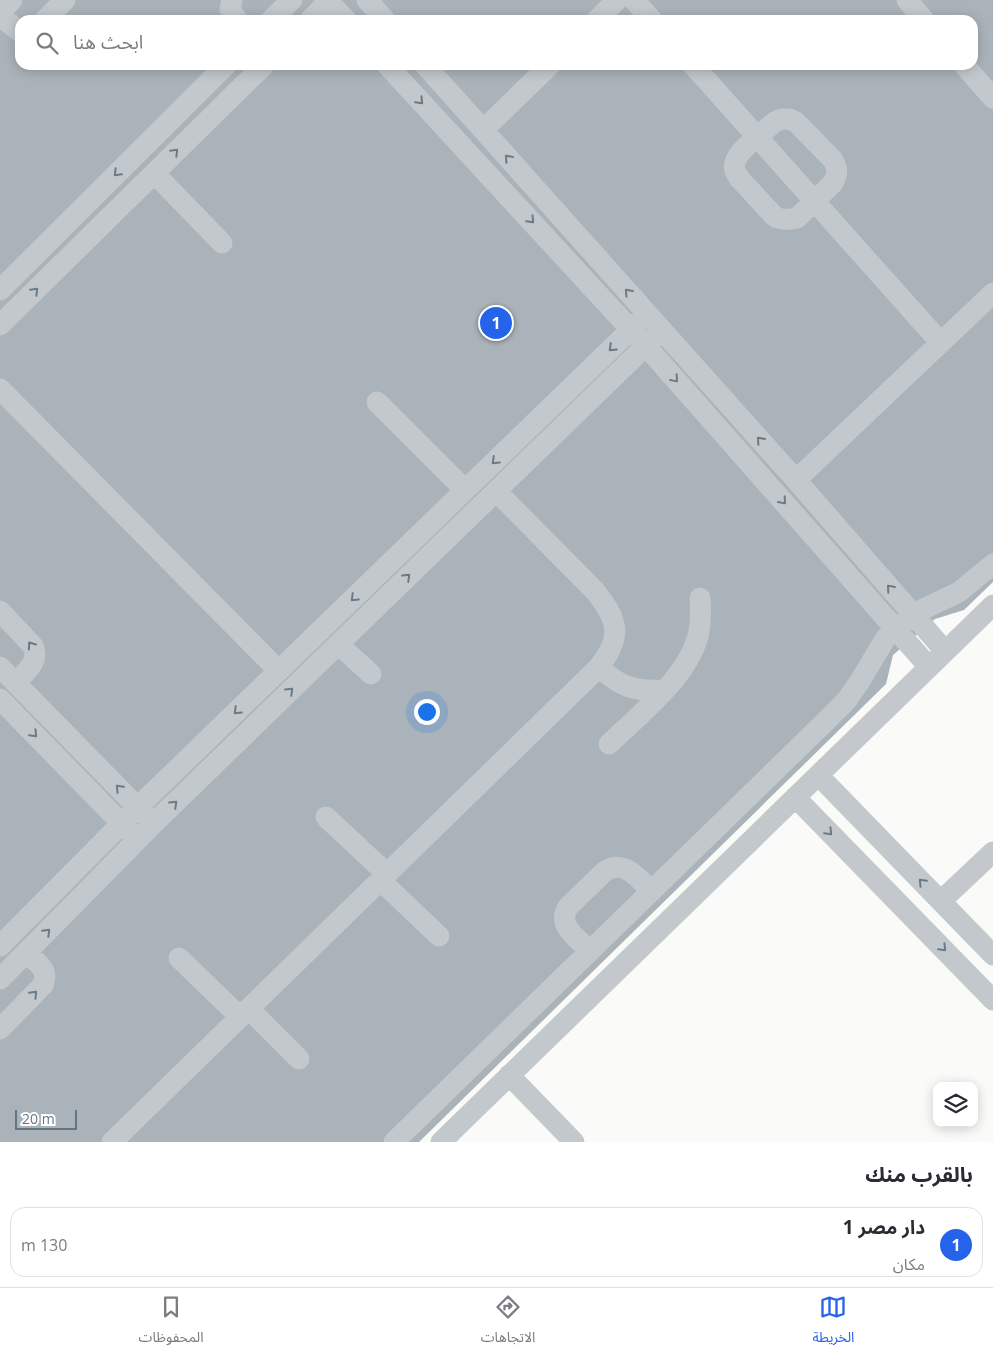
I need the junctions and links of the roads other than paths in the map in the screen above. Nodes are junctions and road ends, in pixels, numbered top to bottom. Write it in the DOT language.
graph roads {
  1 [pos="12,0"];
  2 [pos="65,0"];
  3 [pos="232,0"];
  4 [pos="292,0"];
  5 [pos="367,0"];
  6 [pos="907,0"];
  7 [pos="329,1"];
  8 [pos="619,1"];
  9 [pos="0,14"];
  10 [pos="50,15"];
  11 [pos="234,15"];
  12 [pos="277,15"];
  13 [pos="315,15"];
  14 [pos="342,15"];
  15 [pos="380,15"];
  16 [pos="602,15"];
  17 [pos="643,15"];
  18 [pos="920,15"];
  19 [pos="15,28"];
  20 [pos="221,70"];
  21 [pos="259,70"];
  22 [pos="392,70"];
  23 [pos="429,70"];
  24 [pos="545,70"];
  25 [pos="697,70"];
  26 [pos="968,70"];
  27 [pos="993,98"];
  28 [pos="483,130"];
  29 [pos="757,137"];
  30 [pos="154,173"];
  31 [pos="815,202"];
  32 [pos="222,243"];
  33 [pos="0,290"];
  34 [pos="993,293"];
  35 [pos="647,314"];
  36 [pos="0,325"];
  37 [pos="631,329"];
  38 [pos="662,330"];
  39 [pos="941,343"];
  40 [pos="646,346"];
  41 [pos="0,389"];
  42 [pos="377,402"];
  43 [pos="796,480"];
  44 [pos="464,490"];
  45 [pos="496,491"];
  46 [pos="993,564"];
  47 [pos="700,598"];
  48 [pos="993,605"];
  49 [pos="0,611"];
  50 [pos="913,614"];
  51 [pos="896,629"];
  52 [pos="338,644"];
  53 [pos="945,651"];
  54 [pos="0,666"];
  55 [pos="599,667"];
  56 [pos="929,667"];
  57 [pos="279,671"];
  58 [pos="371,674"];
  59 [pos="16,682"];
  60 [pos="664,690"];
  61 [pos="0,699"];
  62 [pos="609,744"];
  63 [pos="818,775"];
  64 [pos="795,797"];
  65 [pos="138,807"];
  66 [pos="326,817"];
  67 [pos="154,823"];
  68 [pos="122,824"];
  69 [pos="137,840"];
  70 [pos="993,852"];
  71 [pos="384,877"];
  72 [pos="652,891"];
  73 [pos="941,901"];
  74 [pos="4,935"];
  75 [pos="439,936"];
  76 [pos="590,951"];
  77 [pos="26,953"];
  78 [pos="993,955"];
  79 [pos="179,958"];
  80 [pos="0,979"];
  81 [pos="993,1000"];
  82 [pos="244,1013"];
  83 [pos="0,1028"];
  84 [pos="300,1059"];
  85 [pos="508,1075"];
  86 [pos="112,1142"];
  87 [pos="394,1142"];
  88 [pos="441,1142"];
  89 [pos="574,1142"];
  1 -- 9 [label="street"];
  2 -- 10 [label="street"];
  3 -- 11 [label="street"];
  4 -- 12 [label="street"];
  5 -- 15 [label="street"];
  6 -- 18 [label="street"];
  7 -- 13 [label="street"];
  7 -- 14 [label="street"];
  8 -- 16 [label="street"];
  8 -- 17 [label="street"];
  9 -- 19 [label="street"];
  20 -- 33 [label="street, one-way"];
  30 -- 21 [label="street, one-way"];
  22 -- 37 [label="street, one-way"];
  23 -- 28 [label="street"];
  24 -- 28 [label="street"];
  25 -- 29 [label="street"];
  26 -- 27 [label="street"];
  35 -- 28 [label="street, one-way"];
  29 -- 31 [label="street"];
  29 -- 31 [label="street"];
  29 -- 31 [label="street"];
  30 -- 32 [label="street"];
  36 -- 30 [label="street, one-way"];
  31 -- 39 [label="street"];
  34 -- 39 [label="street"];
  35 -- 37 [label="street"];
  35 -- 38 [label="street"];
  37 -- 40 [label="street"];
  37 -- 44 [label="street, one-way"];
  38 -- 40 [label="street"];
  43 -- 38 [label="street, one-way"];
  39 -- 43 [label="street"];
  40 -- 45 [label="street"];
  40 -- 51 [label="street, one-way"];
  41 -- 57 [label="street"];
  42 -- 44 [label="street"];
  50 -- 43 [label="street, one-way"];
  44 -- 57 [label="street, one-way"];
  52 -- 45 [label="street, one-way"];
  45 -- 55 [label="street"];
  46 -- 50 [label="street"];
  47 -- 60 [label="street"];
  48 -- 53 [label="street"];
  59 -- 49 [label="street, one-way"];
  50 -- 51 [label="street"];
  50 -- 53 [label="street"];
  51 -- 56 [label="street"];
  51 -- 72 [label="street"];
  52 -- 58 [label="street"];
  67 -- 52 [label="street, one-way"];
  53 -- 56 [label="street"];
  54 -- 59 [label="street"];
  55 -- 60 [label="street"];
  55 -- 71 [label="street"];
  56 -- 63 [label="street"];
  57 -- 65 [label="street, one-way"];
  65 -- 59 [label="street, one-way"];
  60 -- 62 [label="street"];
  61 -- 68 [label="street, one-way"];
  63 -- 64 [label="street"];
  73 -- 63 [label="street, one-way"];
  64 -- 81 [label="street, one-way"];
  64 -- 85 [label="street"];
  65 -- 67 [label="street"];
  65 -- 68 [label="street"];
  66 -- 71 [label="street"];
  67 -- 69 [label="street"];
  68 -- 69 [label="street"];
  68 -- 74 [label="street"];
  77 -- 69 [label="street, one-way"];
  70 -- 73 [label="street"];
  71 -- 75 [label="street"];
  71 -- 82 [label="street"];
  72 -- 76 [label="street"];
  72 -- 76 [label="street"];
  73 -- 78 [label="street"];
  76 -- 87 [label="street"];
  77 -- 80 [label="street"];
  83 -- 77 [label="street, one-way"];
  79 -- 82 [label="street"];
  82 -- 84 [label="street"];
  82 -- 86 [label="street"];
  85 -- 88 [label="street"];
  85 -- 89 [label="street"];
}
